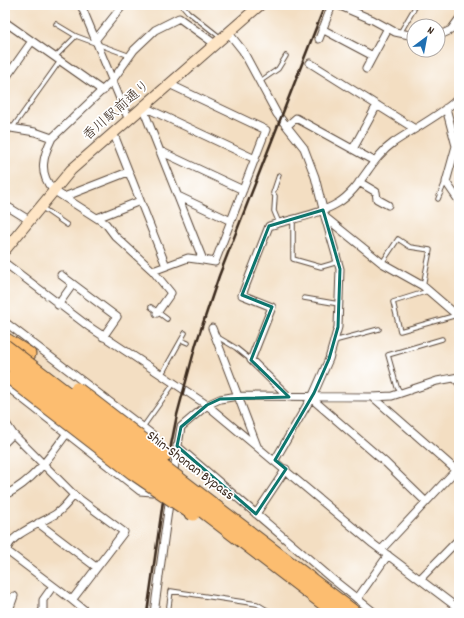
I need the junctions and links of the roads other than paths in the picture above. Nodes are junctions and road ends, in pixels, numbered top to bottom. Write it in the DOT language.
graph roads {
  1 [pos="81,5"];
  2 [pos="123,5"];
  3 [pos="182,5"];
  4 [pos="260,5"];
  5 [pos="332,5"];
  6 [pos="338,5"];
  7 [pos="414,10"];
  8 [pos="459,21"];
  9 [pos="5,22"];
  10 [pos="56,24"];
  11 [pos="388,28"];
  12 [pos="322,29"];
  13 [pos="446,32"];
  14 [pos="400,34"];
  15 [pos="406,35"];
  16 [pos="76,36"];
  17 [pos="222,38"];
  18 [pos="319,39"];
  19 [pos="32,41"];
  20 [pos="97,42"];
  21 [pos="130,56"];
  22 [pos="286,56"];
  23 [pos="373,56"];
  24 [pos="57,59"];
  25 [pos="310,63"];
  26 [pos="366,69"];
  27 [pos="5,79"];
  28 [pos="112,81"];
  29 [pos="260,82"];
  30 [pos="169,84"];
  31 [pos="103,91"];
  32 [pos="459,96"];
  33 [pos="377,105"];
  34 [pos="142,106"];
  35 [pos="446,108"];
  36 [pos="128,118"];
  37 [pos="288,126"];
  38 [pos="10,127"];
  39 [pos="415,129"];
  40 [pos="112,132"];
  41 [pos="456,136"];
  42 [pos="52,138"];
  43 [pos="5,139"];
  44 [pos="352,149"];
  45 [pos="160,151"];
  46 [pos="255,160"];
  47 [pos="374,161"];
  48 [pos="128,172"];
  49 [pos="279,175"];
  50 [pos="359,182"];
  51 [pos="446,182"];
  52 [pos="53,190"];
  53 [pos="243,190"];
  54 [pos="178,196"];
  55 [pos="64,197"];
  56 [pos="438,199"];
  57 [pos="140,201"];
  58 [pos="459,201"];
  59 [pos="5,204"];
  60 [pos="388,205"];
  61 [pos="40,206"];
  62 [pos="324,214"];
  63 [pos="97,218"];
  64 [pos="292,219"];
  65 [pos="29,220"];
  66 [pos="231,221"];
  67 [pos="279,223"];
  68 [pos="67,225"];
  69 [pos="5,250"];
  70 [pos="203,260"];
  71 [pos="340,262"];
  72 [pos="5,263"];
  73 [pos="382,263"];
  74 [pos="166,266"];
  75 [pos="152,271"];
  76 [pos="60,275"];
  77 [pos="73,284"];
  78 [pos="423,286"];
  79 [pos="429,291"];
  80 [pos="304,298"];
  81 [pos="340,304"];
  82 [pos="58,305"];
  83 [pos="151,307"];
  84 [pos="157,313"];
  85 [pos="458,316"];
  86 [pos="168,319"];
  87 [pos="5,322"];
  88 [pos="379,329"];
  89 [pos="213,332"];
  90 [pos="185,333"];
  91 [pos="103,337"];
  92 [pos="5,339"];
  93 [pos="442,339"];
  94 [pos="181,340"];
  95 [pos="334,342"];
  96 [pos="188,343"];
  97 [pos="5,346"];
  98 [pos="5,360"];
  99 [pos="251,360"];
  100 [pos="162,374"];
  101 [pos="456,378"];
  102 [pos="7,379"];
  103 [pos="175,382"];
  104 [pos="459,385"];
  105 [pos="401,393"];
  106 [pos="238,396"];
  107 [pos="289,397"];
  108 [pos="373,397"];
  109 [pos="311,398"];
  110 [pos="207,405"];
  111 [pos="5,422"];
  112 [pos="141,426"];
  113 [pos="14,434"];
  114 [pos="67,434"];
  115 [pos="153,435"];
  116 [pos="5,442"];
  117 [pos="177,446"];
  118 [pos="257,446"];
  119 [pos="275,460"];
  120 [pos="44,465"];
  121 [pos="109,467"];
  122 [pos="286,469"];
  123 [pos="152,492"];
  124 [pos="5,495"];
  125 [pos="74,495"];
  126 [pos="426,502"];
  127 [pos="256,514"];
  128 [pos="38,523"];
  129 [pos="459,539"];
  130 [pos="381,550"];
  131 [pos="388,555"];
  132 [pos="263,558"];
  133 [pos="96,567"];
  134 [pos="309,578"];
  135 [pos="420,579"];
  136 [pos="53,586"];
  137 [pos="14,596"];
  138 [pos="357,599"];
  139 [pos="72,600"];
  140 [pos="459,608"];
  141 [pos="7,611"];
  142 [pos="41,613"];
  143 [pos="88,613"];
  144 [pos="154,613"];
  145 [pos="168,613"];
  146 [pos="272,613"];
  147 [pos="336,613"];
  148 [pos="355,613"];
  149 [pos="375,613"];
  1 -- 20 [label="street"];
  2 -- 20 [label="street"];
  3 -- 17 [label="lane"];
  4 -- 17 [label="street, 香川駅前通り"];
  5 -- 12 [label="street"];
  6 -- 11 [label="street"];
  7 -- 14 [label="lane"];
  8 -- 13 [label="street"];
  9 -- 19 [label="street"];
  10 -- 16 [label="lane"];
  11 -- 14 [label="street"];
  11 -- 23 [label="street"];
  12 -- 18 [label="street"];
  12 -- 23 [label="street"];
  14 -- 15 [label="street"];
  16 -- 20 [label="lane"];
  16 -- 24 [label="lane"];
  17 -- 21 [label="street"];
  17 -- 29 [label="street"];
  17 -- 30 [label="street, 香川駅前通り"];
  19 -- 24 [label="street"];
  19 -- 27 [label="street"];
  20 -- 21 [label="lane"];
  20 -- 28 [label="street"];
  21 -- 28 [label="street"];
  22 -- 29 [label="lane"];
  23 -- 26 [label="street"];
  24 -- 31 [label="street"];
  24 -- 38 [label="lane"];
  25 -- 33 [label="street"];
  28 -- 31 [label="street"];
  28 -- 36 [label="street"];
  29 -- 37 [label="street"];
  30 -- 34 [label="street, 香川駅前通り"];
  30 -- 46 [label="street"];
  31 -- 42 [label="street"];
  32 -- 35 [label="street"];
  33 -- 39 [label="street"];
  33 -- 44 [label="street"];
  34 -- 36 [label="street, 香川駅前通り"];
  34 -- 45 [label="street"];
  34 -- 46 [label="street"];
  35 -- 39 [label="street"];
  35 -- 41 [label="street"];
  36 -- 40 [label="street, 香川駅前通り"];
  37 -- 44 [label="street"];
  37 -- 62 [label="street"];
  38 -- 42 [label="street"];
  38 -- 43 [label="lane"];
  39 -- 47 [label="street"];
  40 -- 48 [label="street"];
  40 -- 52 [label="street, 香川駅前通り"];
  41 -- 51 [label="street"];
  42 -- 52 [label="street"];
  44 -- 47 [label="street"];
  45 -- 53 [label="street"];
  45 -- 54 [label="street"];
  46 -- 53 [label="street"];
  47 -- 50 [label="street"];
  48 -- 55 [label="street"];
  48 -- 57 [label="street"];
  49 -- 67 [label="lane"];
  50 -- 60 [label="street"];
  50 -- 62 [label="street"];
  51 -- 56 [label="lane"];
  51 -- 58 [label="street"];
  52 -- 55 [label="street"];
  52 -- 61 [label="street, 香川駅前通り"];
  53 -- 66 [label="street"];
  54 -- 66 [label="street"];
  54 -- 70 [label="street"];
  55 -- 63 [label="street"];
  57 -- 63 [label="street"];
  57 -- 74 [label="street"];
  59 -- 65 [label="street"];
  61 -- 65 [label="street, 香川駅前通り"];
  61 -- 68 [label="lane"];
  62 -- 64 [label="street"];
  62 -- 71 [label="street"];
  62 -- 73 [label="street"];
  63 -- 75 [label="street"];
  64 -- 67 [label="street"];
  64 -- 71 [label="lane"];
  65 -- 69 [label="street, 香川駅前通り"];
  66 -- 70 [label="street"];
  67 -- 99 [label="street"];
  70 -- 74 [label="street"];
  71 -- 81 [label="street"];
  72 -- 82 [label="street"];
  73 -- 78 [label="street"];
  73 -- 78 [label="lane"];
  74 -- 75 [label="street"];
  75 -- 84 [label="street"];
  76 -- 77 [label="street"];
  77 -- 82 [label="street"];
  77 -- 91 [label="street"];
  78 -- 79 [label="street"];
  79 -- 85 [label="street"];
  79 -- 85 [label="lane"];
  80 -- 81 [label="lane"];
  81 -- 95 [label="street"];
  82 -- 91 [label="street"];
  83 -- 84 [label="lane"];
  84 -- 86 [label="lane"];
  87 -- 112 [label="street"];
  88 -- 95 [label="lane"];
  89 -- 99 [label="lane"];
  89 -- 106 [label="street"];
  90 -- 94 [label="lane"];
  91 -- 100 [label="street"];
  92 -- 134 [label="highway, bridge"];
  93 -- 105 [label="lane"];
  94 -- 96 [label="lane"];
  94 -- 100 [label="lane"];
  95 -- 109 [label="street"];
  97 -- 134 [label="highway, Shin-Shonan Bypass, bridge"];
  98 -- 132 [label="highway, Shin-Shonan Bypass, bridge"];
  99 -- 107 [label="street"];
  100 -- 103 [label="street"];
  101 -- 104 [label="lane"];
  101 -- 105 [label="street"];
  102 -- 114 [label="street"];
  102 -- 132 [label="highway, bridge"];
  103 -- 110 [label="street"];
  103 -- 112 [label="lane"];
  105 -- 108 [label="street"];
  106 -- 107 [label="street"];
  106 -- 110 [label="street"];
  106 -- 118 [label="street"];
  107 -- 109 [label="street"];
  108 -- 109 [label="street"];
  108 -- 126 [label="street"];
  109 -- 119 [label="street"];
  109 -- 126 [label="street"];
  110 -- 117 [label="street"];
  110 -- 118 [label="street"];
  111 -- 113 [label="street"];
  112 -- 115 [label="street"];
  112 -- 121 [label="street"];
  113 -- 116 [label="street"];
  113 -- 120 [label="street"];
  114 -- 120 [label="street"];
  114 -- 121 [label="street"];
  117 -- 127 [label="street"];
  117 -- 144 [label="street"];
  118 -- 119 [label="street"];
  119 -- 122 [label="street"];
  120 -- 124 [label="street"];
  120 -- 125 [label="street"];
  121 -- 123 [label="street"];
  122 -- 127 [label="street"];
  122 -- 130 [label="street"];
  125 -- 128 [label="street"];
  125 -- 133 [label="street"];
  126 -- 130 [label="street"];
  127 -- 138 [label="street"];
  128 -- 133 [label="street"];
  128 -- 136 [label="street"];
  129 -- 135 [label="street"];
  130 -- 131 [label="street"];
  131 -- 135 [label="street"];
  131 -- 138 [label="street"];
  132 -- 147 [label="highway, Shin-Shonan Bypass, bridge"];
  133 -- 139 [label="street"];
  134 -- 148 [label="highway, Shin-Shonan Bypass, bridge"];
  135 -- 140 [label="street"];
  136 -- 139 [label="street"];
  136 -- 142 [label="street"];
  137 -- 141 [label="street"];
  138 -- 149 [label="street"];
  139 -- 143 [label="street"];
  145 -- 146 [label="lane"];
}
